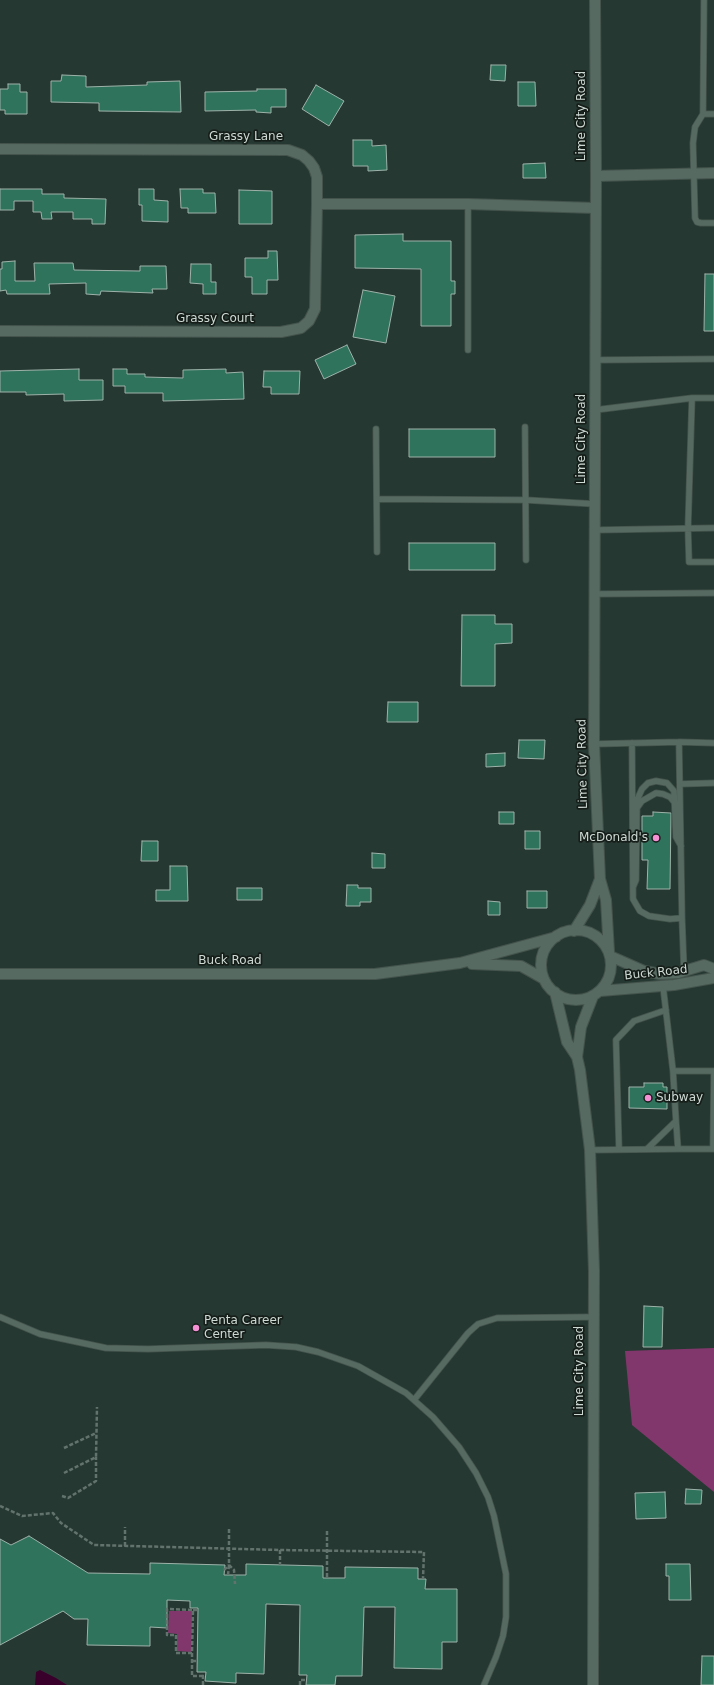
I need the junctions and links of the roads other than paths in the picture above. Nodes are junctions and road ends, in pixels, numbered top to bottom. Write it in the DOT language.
graph roads {
  1 [pos="594,0"];
  2 [pos="704,0"];
  3 [pos="703,114"];
  4 [pos="714,114"];
  5 [pos="0,149"];
  6 [pos="694,173"];
  7 [pos="714,173"];
  8 [pos="596,176"];
  9 [pos="317,204"];
  10 [pos="468,204"];
  11 [pos="595,208"];
  12 [pos="714,223"];
  13 [pos="0,331"];
  14 [pos="468,350"];
  15 [pos="714,359"];
  16 [pos="595,360"];
  17 [pos="692,398"];
  18 [pos="714,398"];
  19 [pos="595,410"];
  20 [pos="524,427"];
  21 [pos="376,429"];
  22 [pos="377,499"];
  23 [pos="526,500"];
  24 [pos="595,504"];
  25 [pos="688,528"];
  26 [pos="714,528"];
  27 [pos="595,530"];
  28 [pos="377,552"];
  29 [pos="526,560"];
  30 [pos="714,562"];
  31 [pos="714,593"];
  32 [pos="595,594"];
  33 [pos="679,742"];
  34 [pos="714,742"];
  35 [pos="632,743"];
  36 [pos="594,744"];
  37 [pos="714,783"];
  38 [pos="680,784"];
  39 [pos="675,804"];
  40 [pos="637,808"];
  41 [pos="682,846"];
  42 [pos="600,879"];
  43 [pos="632,890"];
  44 [pos="682,918"];
  45 [pos="574,931"];
  46 [pos="556,937"];
  47 [pos="609,954"];
  48 [pos="460,964"];
  49 [pos="714,968"];
  50 [pos="684,971"];
  51 [pos="0,974"];
  52 [pos="714,978"];
  53 [pos="544,979"];
  54 [pos="663,986"];
  55 [pos="555,992"];
  56 [pos="596,994"];
  57 [pos="666,1010"];
  58 [pos="577,1058"];
  59 [pos="673,1071"];
  60 [pos="714,1071"];
  61 [pos="676,1121"];
  62 [pos="619,1148"];
  63 [pos="648,1148"];
  64 [pos="714,1148"];
  65 [pos="678,1149"];
  66 [pos="590,1150"];
  67 [pos="0,1317"];
  68 [pos="593,1317"];
  69 [pos="414,1400"];
  70 [pos="484,1685"];
  71 [pos="592,1685"];
  1 -- 8 [label="street, Lime City Road"];
  2 -- 3 [label="lane"];
  3 -- 4 [label="lane"];
  3 -- 6 [label="lane"];
  5 -- 9 [label="street, Grassy Lane"];
  6 -- 7 [label="street"];
  6 -- 8 [label="street"];
  6 -- 12 [label="lane"];
  8 -- 11 [label="street, Lime City Road"];
  9 -- 10 [label="street"];
  9 -- 13 [label="street, Grassy Court"];
  10 -- 11 [label="street"];
  10 -- 14 [label="lane"];
  11 -- 16 [label="street, Lime City Road"];
  15 -- 16 [label="lane"];
  16 -- 19 [label="street, Lime City Road"];
  17 -- 18 [label="lane"];
  17 -- 19 [label="lane"];
  17 -- 25 [label="lane"];
  19 -- 24 [label="street, Lime City Road"];
  20 -- 23 [label="lane"];
  21 -- 22 [label="lane"];
  22 -- 23 [label="lane"];
  22 -- 28 [label="lane"];
  23 -- 24 [label="lane"];
  23 -- 29 [label="lane"];
  24 -- 27 [label="street, Lime City Road"];
  25 -- 26 [label="lane"];
  25 -- 27 [label="lane"];
  25 -- 30 [label="lane"];
  27 -- 32 [label="street, Lime City Road"];
  31 -- 32 [label="lane"];
  32 -- 36 [label="street, Lime City Road"];
  33 -- 34 [label="lane"];
  33 -- 35 [label="lane"];
  33 -- 38 [label="lane"];
  35 -- 36 [label="lane"];
  35 -- 43 [label="lane"];
  36 -- 42 [label="street, Lime City Road"];
  37 -- 38 [label="lane"];
  38 -- 41 [label="lane"];
  39 -- 40 [label="lane"];
  39 -- 40 [label="lane"];
  39 -- 41 [label="lane"];
  40 -- 43 [label="lane"];
  41 -- 44 [label="lane"];
  42 -- 45 [label="street, Lime City Road"];
  42 -- 47 [label="street, Lime City Road"];
  43 -- 44 [label="lane"];
  44 -- 50 [label="lane"];
  45 -- 46 [label="street"];
  45 -- 47 [label="street"];
  46 -- 48 [label="street, Buck Road"];
  46 -- 53 [label="street"];
  47 -- 50 [label="street, Buck Road"];
  47 -- 56 [label="street"];
  48 -- 51 [label="street, Buck Road"];
  48 -- 53 [label="street, Buck Road"];
  49 -- 50 [label="street, Buck Road"];
  52 -- 54 [label="street, Buck Road"];
  53 -- 55 [label="street"];
  54 -- 56 [label="street, Buck Road"];
  54 -- 57 [label="lane"];
  55 -- 56 [label="street"];
  55 -- 58 [label="street, Lime City Road"];
  56 -- 58 [label="street, Lime City Road"];
  57 -- 59 [label="lane"];
  57 -- 62 [label="lane"];
  58 -- 66 [label="street, Lime City Road"];
  59 -- 60 [label="lane"];
  59 -- 61 [label="lane"];
  60 -- 64 [label="lane"];
  61 -- 63 [label="lane"];
  61 -- 65 [label="lane"];
  62 -- 63 [label="lane"];
  62 -- 66 [label="lane"];
  63 -- 65 [label="lane"];
  64 -- 65 [label="lane"];
  66 -- 68 [label="street, Lime City Road"];
  67 -- 69 [label="lane"];
  68 -- 69 [label="lane"];
  68 -- 71 [label="street, Lime City Road"];
  69 -- 70 [label="lane"];
}
